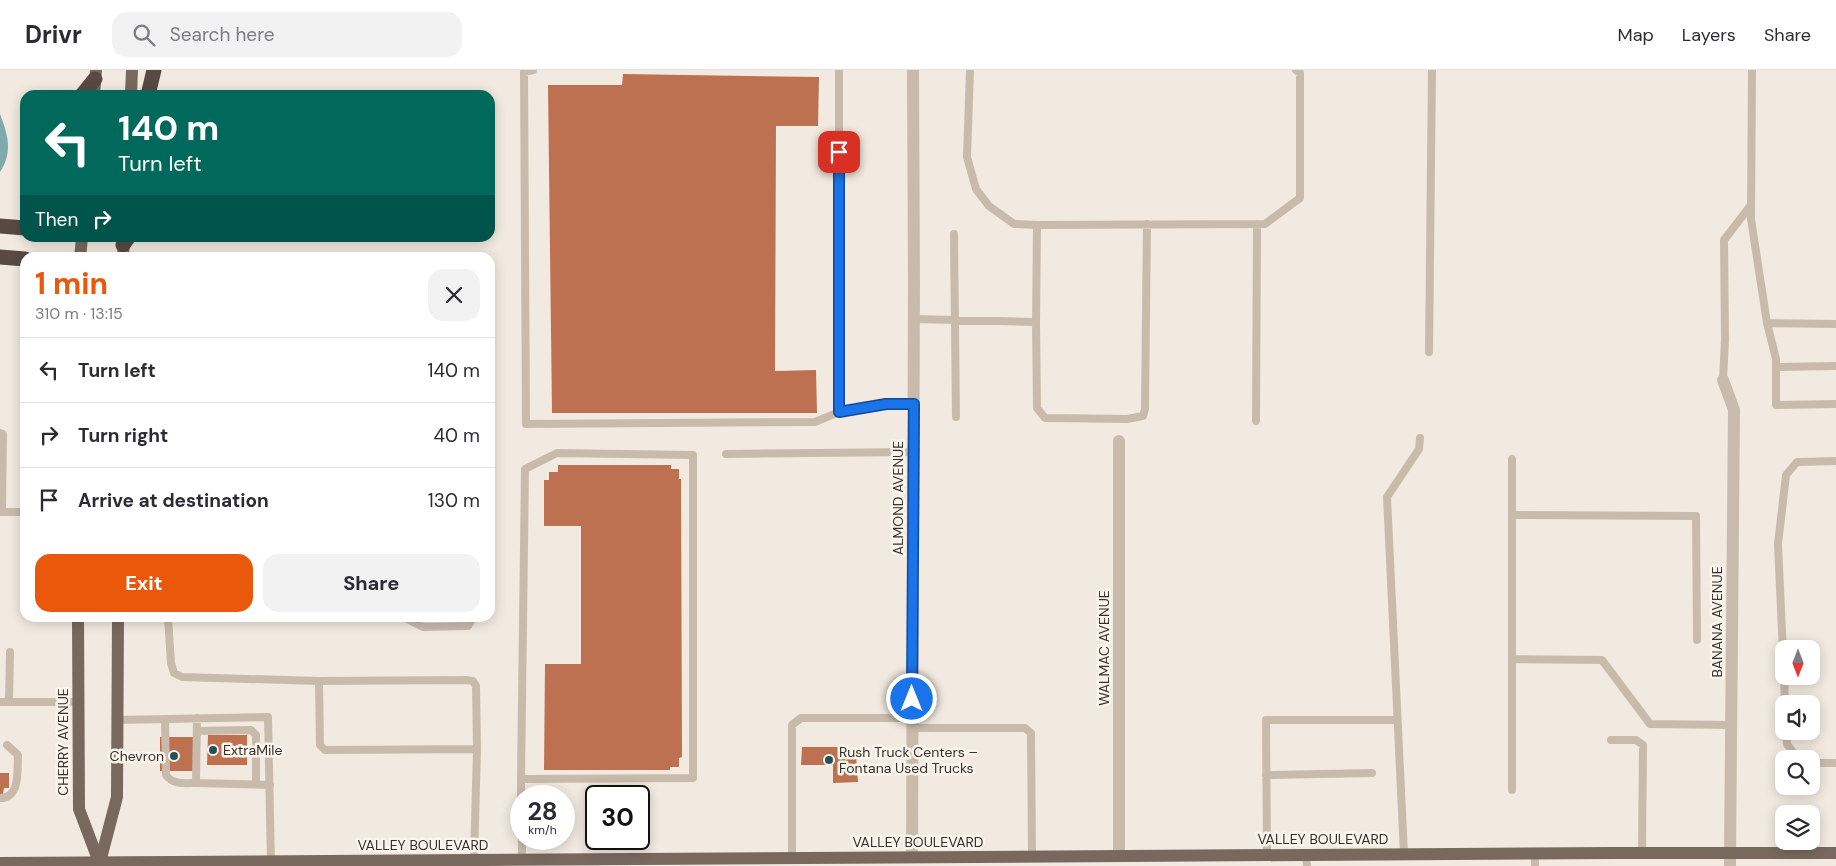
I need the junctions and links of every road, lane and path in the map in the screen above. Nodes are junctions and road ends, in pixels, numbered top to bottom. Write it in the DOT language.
graph roads {
  1 [pos="132,70"];
  2 [pos="154,70"];
  3 [pos="533,70"];
  4 [pos="840,70"];
  5 [pos="913,70"];
  6 [pos="970,70"];
  7 [pos="1296,70"];
  8 [pos="1432,70"];
  9 [pos="1752,70"];
  10 [pos="96,75"];
  11 [pos="86,90"];
  12 [pos="94,90"];
  13 [pos="131,90"];
  14 [pos="149,90"];
  15 [pos="1751,205"];
  16 [pos="1147,224"];
  17 [pos="1257,224"];
  18 [pos="1036,225"];
  19 [pos="0,226"];
  20 [pos="20,228"];
  21 [pos="954,234"];
  22 [pos="0,257"];
  23 [pos="20,259"];
  24 [pos="914,319"];
  25 [pos="955,320"];
  26 [pos="1036,322"];
  27 [pos="1767,323"];
  28 [pos="1836,324"];
  29 [pos="1429,352"];
  30 [pos="1836,366"];
  31 [pos="1776,367"];
  32 [pos="1723,380"];
  33 [pos="914,404"];
  34 [pos="1836,404"];
  35 [pos="839,412"];
  36 [pos="956,417"];
  37 [pos="1256,421"];
  38 [pos="0,433"];
  39 [pos="1420,438"];
  40 [pos="1120,441"];
  41 [pos="913,452"];
  42 [pos="726,454"];
  43 [pos="1512,459"];
  44 [pos="1836,461"];
  45 [pos="1,512"];
  46 [pos="20,512"];
  47 [pos="1512,516"];
  48 [pos="78,622"];
  49 [pos="118,622"];
  50 [pos="168,622"];
  51 [pos="413,622"];
  52 [pos="471,622"];
  53 [pos="1697,640"];
  54 [pos="1782,640"];
  55 [pos="10,652"];
  56 [pos="1512,659"];
  57 [pos="319,681"];
  58 [pos="0,702"];
  59 [pos="9,702"];
  60 [pos="78,702"];
  61 [pos="197,718"];
  62 [pos="165,719"];
  63 [pos="118,720"];
  64 [pos="1396,720"];
  65 [pos="912,723"];
  66 [pos="1731,724"];
  67 [pos="197,731"];
  68 [pos="1611,740"];
  69 [pos="7,745"];
  70 [pos="477,749"];
  71 [pos="1820,763"];
  72 [pos="1836,763"];
  73 [pos="1372,774"];
  74 [pos="1266,775"];
  75 [pos="521,779"];
  76 [pos="196,783"];
  77 [pos="256,784"];
  78 [pos="270,785"];
  79 [pos="521,785"];
  80 [pos="1512,790"];
  81 [pos="0,798"];
  82 [pos="522,850"];
  83 [pos="1642,853"];
  84 [pos="1836,853"];
  85 [pos="1404,854"];
  86 [pos="1267,855"];
  87 [pos="1032,856"];
  88 [pos="1119,856"];
  89 [pos="792,858"];
  90 [pos="474,860"];
  91 [pos="522,860"];
  92 [pos="1306,860"];
  93 [pos="1535,860"];
  94 [pos="1730,860"];
  95 [pos="1059,861"];
  96 [pos="1191,861"];
  97 [pos="678,862"];
  98 [pos="912,862"];
  99 [pos="2,864"];
  100 [pos="100,864"];
  101 [pos="271,864"];
  102 [pos="40,865"];
  1 -- 13 [label="main road"];
  2 -- 14 [label="highway"];
  3 -- 35 [label="lane"];
  4 -- 35 [label="lane"];
  5 -- 24 [label="street, ALMOND AVENUE"];
  6 -- 18 [label="lane"];
  7 -- 17 [label="lane"];
  8 -- 29 [label="lane"];
  9 -- 15 [label="lane"];
  10 -- 11 [label="highway"];
  10 -- 12 [label="main road"];
  15 -- 27 [label="lane"];
  15 -- 32 [label="lane"];
  16 -- 17 [label="lane"];
  16 -- 18 [label="lane"];
  16 -- 26 [label="lane"];
  17 -- 37 [label="lane"];
  18 -- 26 [label="lane"];
  19 -- 20 [label="highway"];
  21 -- 25 [label="lane"];
  22 -- 23 [label="highway"];
  24 -- 25 [label="lane"];
  24 -- 33 [label="street, ALMOND AVENUE"];
  25 -- 26 [label="lane"];
  25 -- 36 [label="lane"];
  27 -- 28 [label="lane"];
  27 -- 31 [label="lane"];
  30 -- 31 [label="lane"];
  31 -- 34 [label="lane"];
  32 -- 66 [label="street, BANANA AVENUE"];
  33 -- 35 [label="lane"];
  33 -- 41 [label="street, ALMOND AVENUE"];
  38 -- 45 [label="lane"];
  39 -- 64 [label="lane"];
  40 -- 88 [label="street, WALMAC AVENUE"];
  41 -- 42 [label="lane"];
  41 -- 65 [label="street, ALMOND AVENUE"];
  43 -- 47 [label="lane"];
  44 -- 54 [label="lane"];
  45 -- 46 [label="lane"];
  47 -- 53 [label="lane"];
  47 -- 56 [label="lane"];
  48 -- 60 [label="main road, CHERRY AVENUE"];
  49 -- 63 [label="main road"];
  50 -- 57 [label="lane"];
  51 -- 52 [label="lane"];
  55 -- 59 [label="lane"];
  56 -- 66 [label="lane"];
  56 -- 80 [label="lane"];
  57 -- 70 [label="lane"];
  57 -- 70 [label="lane"];
  58 -- 59 [label="lane"];
  59 -- 60 [label="lane"];
  60 -- 100 [label="main road, CHERRY AVENUE"];
  61 -- 62 [label="lane"];
  61 -- 67 [label="lane"];
  61 -- 78 [label="lane"];
  62 -- 63 [label="lane"];
  62 -- 76 [label="lane"];
  63 -- 100 [label="main road"];
  64 -- 74 [label="lane"];
  64 -- 85 [label="lane"];
  65 -- 87 [label="lane"];
  65 -- 89 [label="lane"];
  65 -- 98 [label="street, ALMOND AVENUE"];
  66 -- 94 [label="street, BANANA AVENUE"];
  67 -- 76 [label="lane"];
  67 -- 77 [label="lane"];
  68 -- 83 [label="lane"];
  69 -- 81 [label="lane"];
  70 -- 90 [label="lane"];
  71 -- 72 [label="lane"];
  73 -- 74 [label="lane"];
  74 -- 86 [label="lane"];
  75 -- 75 [label="lane"];
  75 -- 79 [label="lane"];
  76 -- 77 [label="lane"];
  77 -- 78 [label="lane"];
  78 -- 101 [label="lane"];
  82 -- 91 [label="lane"];
  83 -- 93 [label="main road, VALLEY BOULEVARD"];
  83 -- 94 [label="main road, VALLEY BOULEVARD"];
  84 -- 94 [label="main road, VALLEY BOULEVARD"];
  85 -- 92 [label="main road, VALLEY BOULEVARD"];
  85 -- 93 [label="main road, VALLEY BOULEVARD"];
  86 -- 92 [label="main road, VALLEY BOULEVARD"];
  86 -- 96 [label="main road, VALLEY BOULEVARD"];
  87 -- 95 [label="main road, VALLEY BOULEVARD"];
  87 -- 98 [label="main road, VALLEY BOULEVARD"];
  88 -- 95 [label="main road, VALLEY BOULEVARD"];
  88 -- 96 [label="main road, VALLEY BOULEVARD"];
  89 -- 97 [label="main road, VALLEY BOULEVARD"];
  89 -- 98 [label="main road, VALLEY BOULEVARD"];
  90 -- 91 [label="main road, VALLEY BOULEVARD"];
  90 -- 101 [label="main road, VALLEY BOULEVARD"];
  91 -- 97 [label="main road, VALLEY BOULEVARD"];
  99 -- 102 [label="main road, VALLEY BOULEVARD"];
  100 -- 101 [label="main road, VALLEY BOULEVARD"];
  100 -- 102 [label="main road, VALLEY BOULEVARD"];
}
